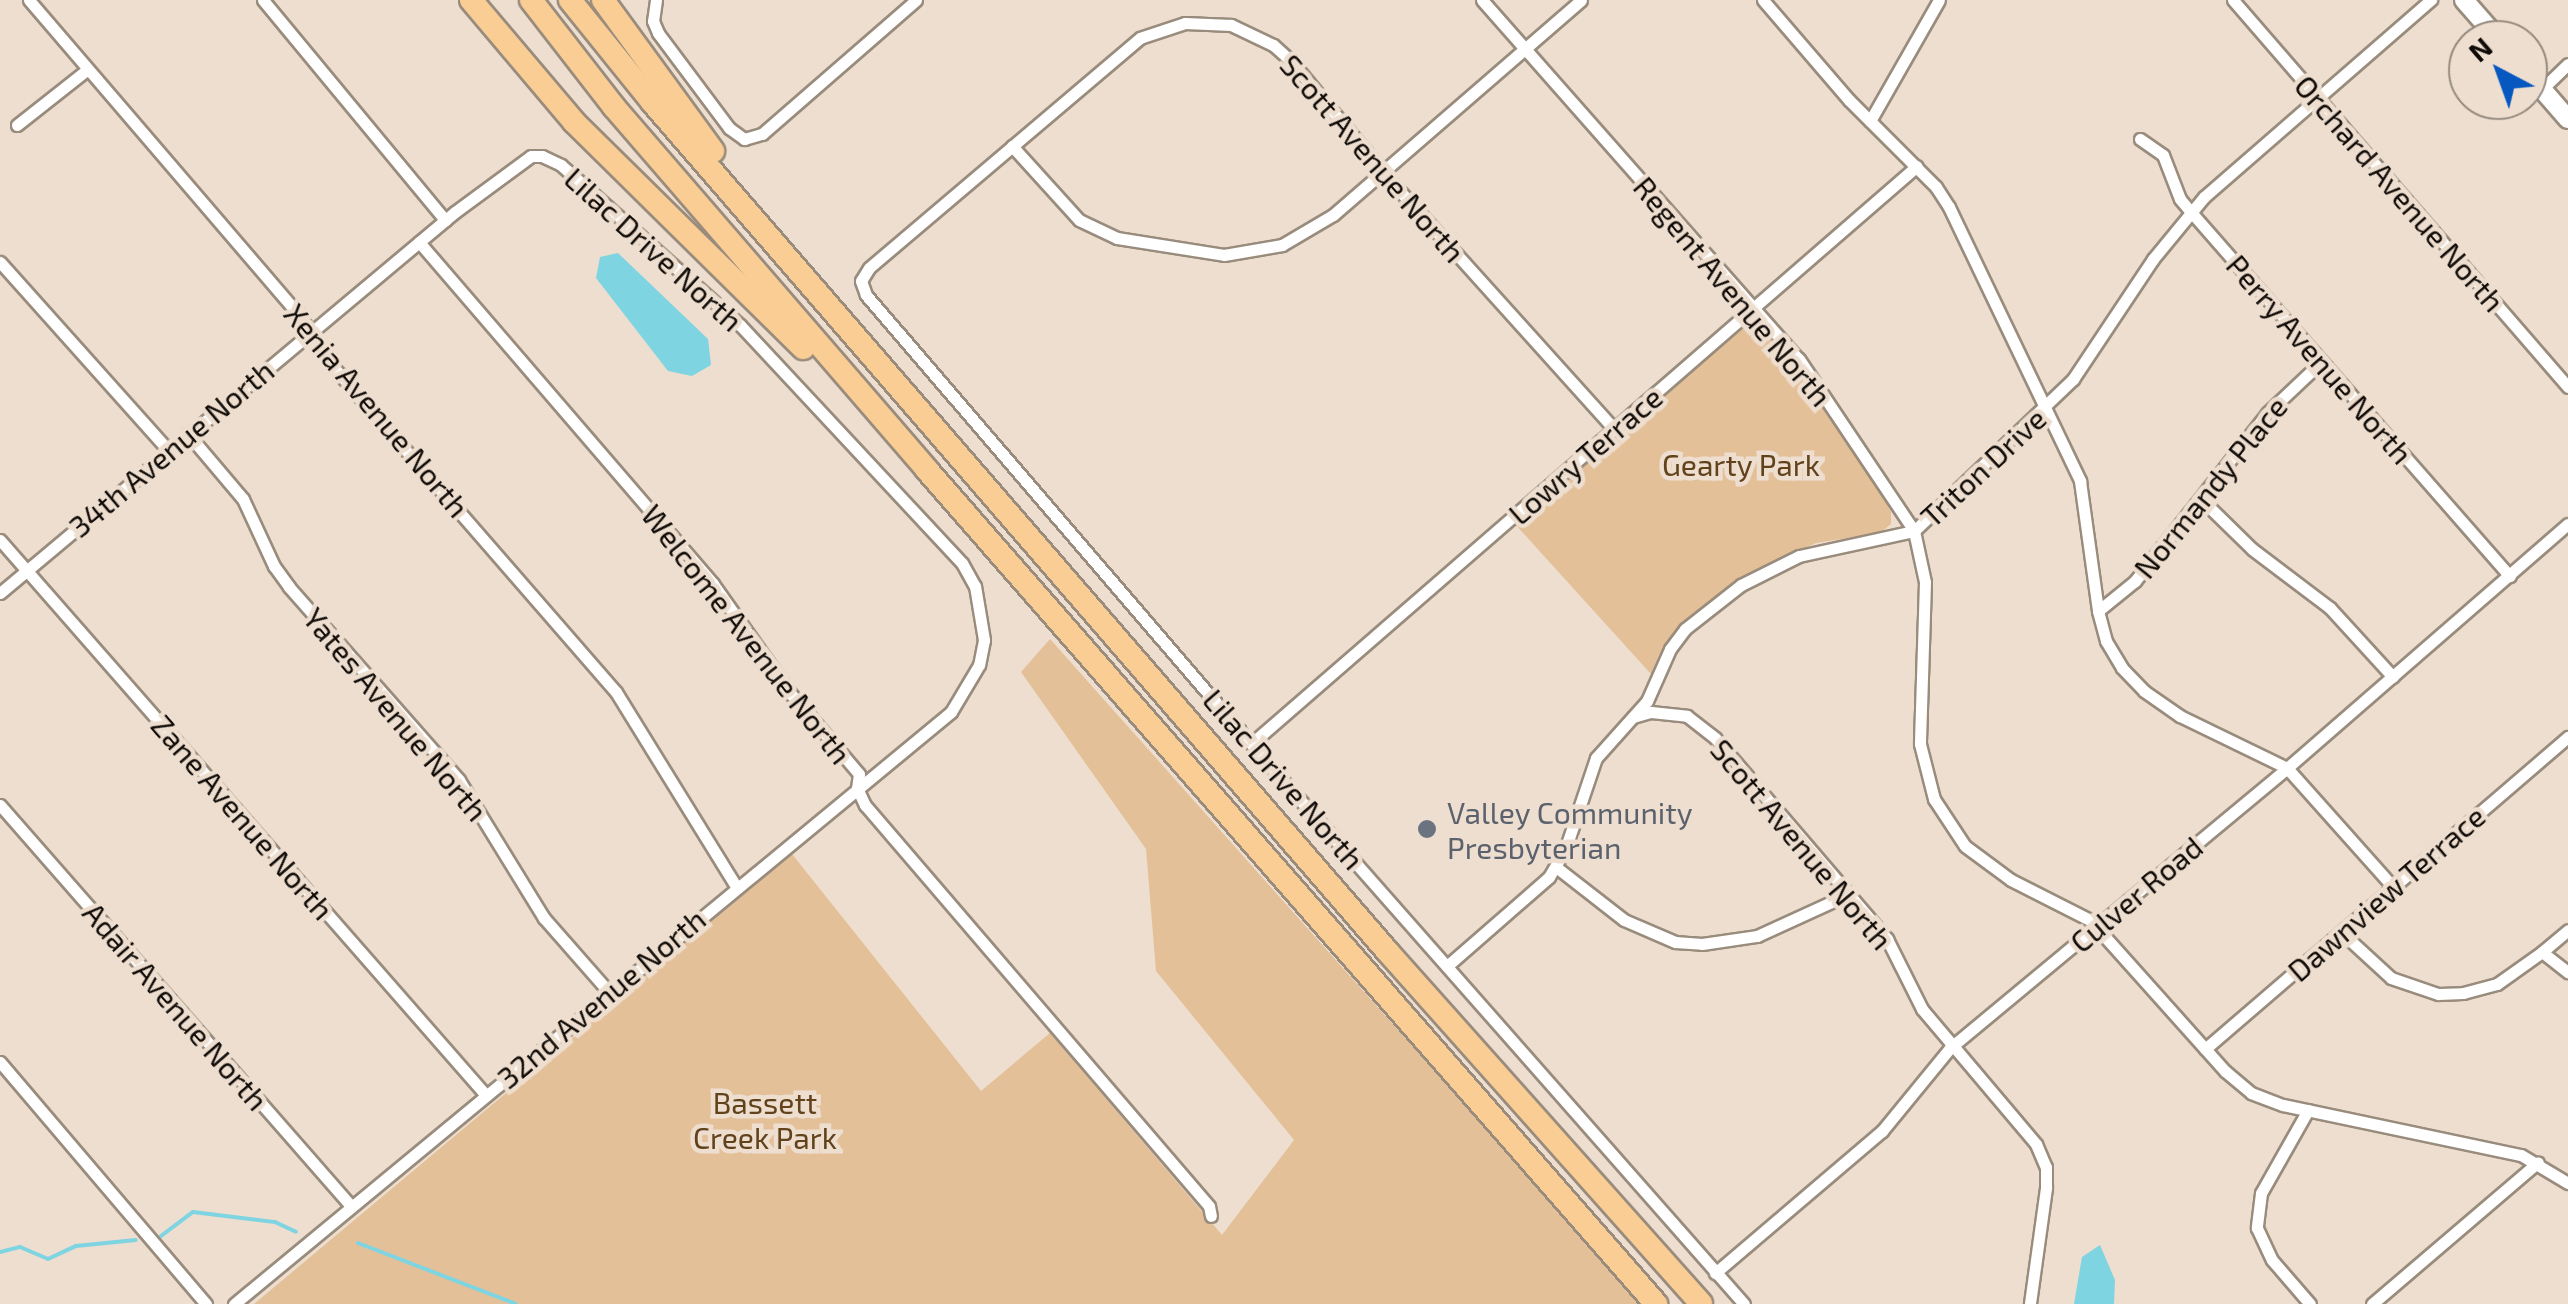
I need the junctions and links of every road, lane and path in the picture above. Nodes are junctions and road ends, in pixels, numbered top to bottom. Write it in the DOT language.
graph roads {
  1 [pos="29,0"];
  2 [pos="263,0"];
  3 [pos="470,0"];
  4 [pos="531,0"];
  5 [pos="570,0"];
  6 [pos="604,0"];
  7 [pos="916,0"];
  8 [pos="1482,0"];
  9 [pos="1582,0"];
  10 [pos="1762,0"];
  11 [pos="1940,0"];
  12 [pos="2233,0"];
  13 [pos="2431,0"];
  14 [pos="2464,0"];
  15 [pos="654,4"];
  16 [pos="2482,20"];
  17 [pos="1524,50"];
  18 [pos="2568,64"];
  19 [pos="88,68"];
  20 [pos="2548,83"];
  21 [pos="2316,96"];
  22 [pos="2548,96"];
  23 [pos="2568,119"];
  24 [pos="1870,121"];
  25 [pos="17,125"];
  26 [pos="2140,139"];
  27 [pos="1012,146"];
  28 [pos="531,156"];
  29 [pos="1917,166"];
  30 [pos="1382,171"];
  31 [pos="2191,212"];
  32 [pos="445,220"];
  33 [pos="419,242"];
  34 [pos="0,262"];
  35 [pos="799,272"];
  36 [pos="861,281"];
  37 [pos="1754,310"];
  38 [pos="308,333"];
  39 [pos="2321,362"];
  40 [pos="2568,387"];
  41 [pos="2047,407"];
  42 [pos="1615,430"];
  43 [pos="188,434"];
  44 [pos="168,450"];
  45 [pos="927,470"];
  46 [pos="2201,499"];
  47 [pos="2568,524"];
  48 [pos="1914,530"];
  49 [pos="0,540"];
  50 [pos="27,571"];
  51 [pos="2510,576"];
  52 [pos="0,593"];
  53 [pos="2098,612"];
  54 [pos="2393,677"];
  55 [pos="966,692"];
  56 [pos="1633,717"];
  57 [pos="2568,737"];
  58 [pos="1252,743"];
  59 [pos="2287,768"];
  60 [pos="857,788"];
  61 [pos="0,805"];
  62 [pos="1556,867"];
  63 [pos="736,886"];
  64 [pos="2393,887"];
  65 [pos="1849,894"];
  66 [pos="2097,926"];
  67 [pos="2568,930"];
  68 [pos="2340,932"];
  69 [pos="2542,952"];
  70 [pos="1448,966"];
  71 [pos="2568,972"];
  72 [pos="609,992"];
  73 [pos="1953,1046"];
  74 [pos="2204,1049"];
  75 [pos="0,1062"];
  76 [pos="485,1094"];
  77 [pos="2308,1110"];
  78 [pos="2538,1162"];
  79 [pos="2568,1183"];
  80 [pos="351,1206"];
  81 [pos="1211,1216"];
  82 [pos="1714,1274"];
  83 [pos="206,1304"];
  84 [pos="234,1304"];
  85 [pos="1656,1304"];
  86 [pos="1701,1304"];
  87 [pos="1744,1304"];
  88 [pos="2030,1304"];
  89 [pos="2310,1304"];
  90 [pos="2372,1304"];
  1 -- 19 [label="street, Xenia Avenue North"];
  2 -- 32 [label="street"];
  3 -- 45 [label="highway"];
  4 -- 45 [label="highway"];
  5 -- 35 [label="highway"];
  6 -- 35 [label="highway"];
  7 -- 15 [label="street"];
  8 -- 17 [label="street, Regent Avenue North"];
  9 -- 17 [label="street"];
  10 -- 24 [label="street"];
  11 -- 24 [label="street"];
  12 -- 21 [label="street, Orchard Avenue North"];
  13 -- 21 [label="street, Triton Drive"];
  14 -- 16 [label="street"];
  17 -- 30 [label="street"];
  17 -- 37 [label="street, Regent Avenue North"];
  18 -- 20 [label="street"];
  19 -- 25 [label="street"];
  19 -- 38 [label="street, Xenia Avenue North"];
  21 -- 31 [label="street, Triton Drive"];
  21 -- 40 [label="street, Orchard Avenue North"];
  22 -- 23 [label="street"];
  24 -- 29 [label="street"];
  26 -- 31 [label="street, Perry Avenue North"];
  27 -- 30 [label="street"];
  27 -- 30 [label="street, Scott Avenue North"];
  27 -- 36 [label="street, Scott Avenue North"];
  28 -- 32 [label="street, 34th Avenue North"];
  28 -- 55 [label="street, Lilac Drive North"];
  29 -- 37 [label="street, Lowry Terrace"];
  29 -- 41 [label="street"];
  30 -- 42 [label="street, Scott Avenue North"];
  31 -- 39 [label="street, Perry Avenue North"];
  31 -- 41 [label="street, Triton Drive"];
  32 -- 33 [label="street, 34th Avenue North"];
  33 -- 38 [label="street, 34th Avenue North"];
  33 -- 60 [label="street, Welcome Avenue North"];
  34 -- 44 [label="street"];
  35 -- 86 [label="highway"];
  36 -- 58 [label="street, Lilac Drive North"];
  37 -- 42 [label="street, Lowry Terrace"];
  37 -- 48 [label="street, Regent Avenue North"];
  38 -- 43 [label="street, 34th Avenue North"];
  38 -- 63 [label="street, Xenia Avenue North"];
  39 -- 46 [label="street, Normandy Place"];
  39 -- 51 [label="street, Perry Avenue North"];
  41 -- 48 [label="street, Triton Drive"];
  41 -- 53 [label="street"];
  42 -- 58 [label="street, Lowry Terrace"];
  43 -- 44 [label="street, 34th Avenue North"];
  43 -- 72 [label="street, Yates Avenue North"];
  44 -- 50 [label="street, 34th Avenue North"];
  45 -- 85 [label="highway"];
  46 -- 53 [label="street, Normandy Place"];
  46 -- 54 [label="street"];
  47 -- 51 [label="street, Culver Road"];
  48 -- 56 [label="street, Triton Drive"];
  48 -- 66 [label="street, Regent Avenue North"];
  49 -- 50 [label="street, Zane Avenue North"];
  50 -- 52 [label="street, 34th Avenue North"];
  50 -- 76 [label="street, Zane Avenue North"];
  51 -- 54 [label="street, Culver Road"];
  53 -- 59 [label="street"];
  54 -- 59 [label="street, Culver Road"];
  55 -- 60 [label="street, 32nd Avenue North"];
  56 -- 62 [label="street, Triton Drive"];
  56 -- 65 [label="street, Scott Avenue North"];
  57 -- 64 [label="street, Dawnview Terrace"];
  58 -- 70 [label="street, Lilac Drive North"];
  59 -- 64 [label="street"];
  59 -- 66 [label="street, Culver Road"];
  60 -- 63 [label="street, 32nd Avenue North"];
  60 -- 81 [label="street, Welcome Avenue North"];
  61 -- 80 [label="street, Adair Avenue North"];
  62 -- 65 [label="street"];
  62 -- 70 [label="street, Triton Drive"];
  63 -- 72 [label="street, 32nd Avenue North"];
  64 -- 68 [label="street, Dawnview Terrace"];
  65 -- 73 [label="street, Scott Avenue North"];
  66 -- 73 [label="street, Culver Road"];
  66 -- 74 [label="street, Regent Avenue North"];
  67 -- 69 [label="street"];
  68 -- 69 [label="street"];
  68 -- 74 [label="street, Dawnview Terrace"];
  69 -- 71 [label="street"];
  70 -- 82 [label="street, Lilac Drive North"];
  72 -- 76 [label="street, 32nd Avenue North"];
  73 -- 82 [label="street, Culver Road"];
  73 -- 88 [label="street, Scott Avenue North"];
  74 -- 77 [label="street, Regent Avenue North"];
  75 -- 83 [label="street"];
  76 -- 80 [label="street, 32nd Avenue North"];
  77 -- 78 [label="street, Regent Avenue North"];
  77 -- 89 [label="street"];
  78 -- 79 [label="street, Regent Avenue North"];
  78 -- 90 [label="street"];
  80 -- 84 [label="street, 32nd Avenue North"];
  82 -- 87 [label="street, Lilac Drive North"];
}
